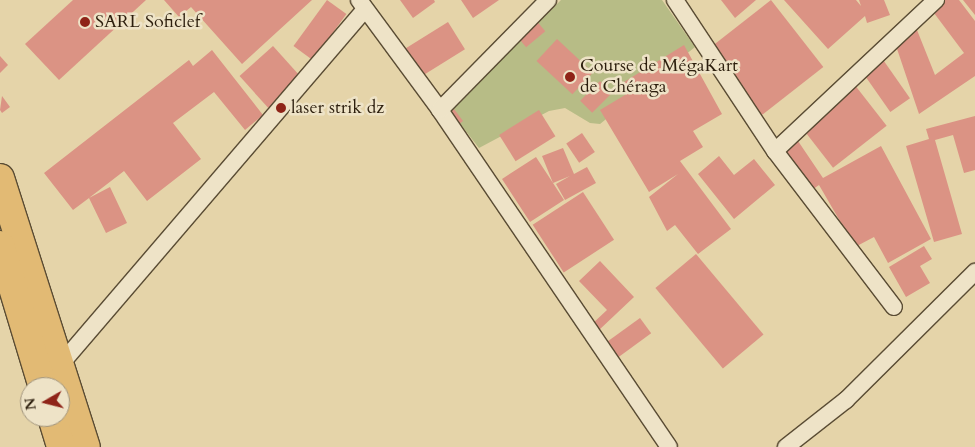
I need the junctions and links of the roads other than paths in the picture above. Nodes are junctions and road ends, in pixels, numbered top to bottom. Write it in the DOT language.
graph roads {
  1 [pos="548,0"];
  2 [pos="675,0"];
  3 [pos="936,0"];
  4 [pos="362,4"];
  5 [pos="440,110"];
  6 [pos="775,151"];
  7 [pos="0,178"];
  8 [pos="0,245"];
  9 [pos="975,272"];
  10 [pos="894,307"];
  11 [pos="61,364"];
  12 [pos="40,377"];
  13 [pos="55,427"];
  14 [pos="61,447"];
  15 [pos="86,447"];
  16 [pos="669,447"];
  17 [pos="786,447"];
  1 -- 5 [label="street"];
  2 -- 6 [label="street"];
  3 -- 6 [label="street"];
  4 -- 5 [label="street"];
  4 -- 11 [label="street"];
  5 -- 16 [label="street"];
  6 -- 10 [label="street"];
  7 -- 11 [label="highway"];
  8 -- 12 [label="highway"];
  9 -- 17 [label="street"];
  11 -- 15 [label="highway"];
  13 -- 14 [label="highway"];
}
